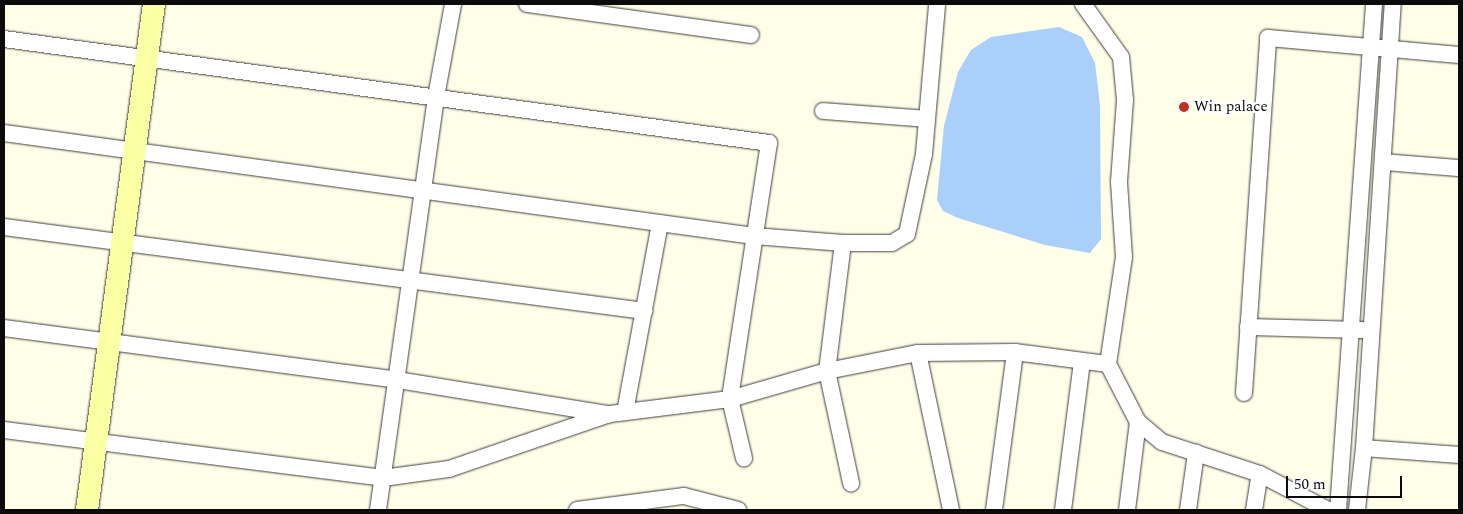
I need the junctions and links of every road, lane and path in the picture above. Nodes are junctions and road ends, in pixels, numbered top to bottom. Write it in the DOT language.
graph roads {
  1 [pos="154,4"];
  2 [pos="453,4"];
  3 [pos="527,4"];
  4 [pos="937,4"];
  5 [pos="1083,4"];
  6 [pos="1374,4"];
  7 [pos="1393,4"];
  8 [pos="751,35"];
  9 [pos="4,39"];
  10 [pos="1372,47"];
  11 [pos="1390,48"];
  12 [pos="1459,55"];
  13 [pos="146,58"];
  14 [pos="436,98"];
  15 [pos="823,111"];
  16 [pos="927,119"];
  17 [pos="4,133"];
  18 [pos="134,151"];
  19 [pos="1384,162"];
  20 [pos="1459,168"];
  21 [pos="424,191"];
  22 [pos="660,223"];
  23 [pos="4,227"];
  24 [pos="754,236"];
  25 [pos="122,242"];
  26 [pos="843,243"];
  27 [pos="412,281"];
  28 [pos="645,312"];
  29 [pos="1248,327"];
  30 [pos="4,328"];
  31 [pos="1352,329"];
  32 [pos="1372,330"];
  33 [pos="109,341"];
  34 [pos="1015,352"];
  35 [pos="918,353"];
  36 [pos="1082,361"];
  37 [pos="1108,364"];
  38 [pos="827,371"];
  39 [pos="397,380"];
  40 [pos="1244,393"];
  41 [pos="730,399"];
  42 [pos="617,413"];
  43 [pos="1138,422"];
  44 [pos="4,430"];
  45 [pos="94,443"];
  46 [pos="1364,448"];
  47 [pos="1196,453"];
  48 [pos="1459,455"];
  49 [pos="744,458"];
  50 [pos="1260,474"];
  51 [pos="383,478"];
  52 [pos="851,484"];
  53 [pos="684,496"];
  54 [pos="721,507"];
  55 [pos="1321,509"];
  56 [pos="87,510"];
  57 [pos="378,510"];
  58 [pos="577,510"];
  59 [pos="674,510"];
  60 [pos="738,510"];
  61 [pos="951,510"];
  62 [pos="994,510"];
  63 [pos="1063,510"];
  64 [pos="1126,510"];
  65 [pos="1188,510"];
  66 [pos="1254,510"];
  67 [pos="1338,510"];
  68 [pos="1357,510"];
  1 -- 13 [label="street"];
  2 -- 14 [label="street"];
  3 -- 8 [label="street"];
  4 -- 16 [label="street"];
  5 -- 37 [label="street"];
  6 -- 10 [label="street"];
  7 -- 11 [label="street"];
  9 -- 13 [label="street"];
  10 -- 11 [label="street"];
  10 -- 29 [label="street"];
  10 -- 31 [label="street"];
  11 -- 12 [label="street"];
  11 -- 19 [label="street"];
  13 -- 14 [label="street"];
  13 -- 18 [label="street"];
  14 -- 21 [label="street"];
  14 -- 24 [label="street"];
  15 -- 16 [label="street"];
  16 -- 26 [label="street"];
  17 -- 18 [label="street"];
  18 -- 21 [label="street"];
  18 -- 25 [label="street"];
  19 -- 20 [label="street"];
  19 -- 32 [label="street"];
  21 -- 22 [label="street"];
  21 -- 27 [label="street"];
  22 -- 24 [label="street"];
  22 -- 28 [label="street"];
  23 -- 25 [label="street"];
  24 -- 26 [label="street"];
  24 -- 41 [label="street"];
  25 -- 27 [label="street"];
  25 -- 33 [label="street"];
  26 -- 38 [label="street"];
  27 -- 28 [label="street"];
  27 -- 39 [label="street"];
  28 -- 42 [label="street"];
  29 -- 31 [label="street"];
  29 -- 40 [label="street"];
  30 -- 33 [label="street"];
  31 -- 32 [label="street"];
  31 -- 67 [label="street"];
  32 -- 46 [label="street"];
  33 -- 39 [label="street"];
  33 -- 45 [label="street"];
  34 -- 35 [label="street"];
  34 -- 36 [label="street"];
  34 -- 62 [label="street"];
  35 -- 38 [label="street"];
  35 -- 61 [label="street"];
  36 -- 37 [label="street"];
  36 -- 63 [label="street"];
  37 -- 43 [label="street"];
  38 -- 41 [label="street"];
  38 -- 52 [label="street"];
  39 -- 42 [label="street"];
  39 -- 51 [label="street"];
  41 -- 42 [label="street"];
  41 -- 49 [label="street"];
  42 -- 51 [label="street"];
  43 -- 47 [label="street"];
  43 -- 64 [label="street"];
  44 -- 45 [label="street"];
  45 -- 51 [label="street"];
  45 -- 56 [label="street"];
  46 -- 48 [label="street"];
  46 -- 68 [label="street"];
  47 -- 50 [label="street"];
  47 -- 65 [label="street"];
  50 -- 55 [label="street"];
  50 -- 66 [label="street"];
  51 -- 57 [label="street"];
  53 -- 54 [label="street"];
  53 -- 58 [label="street"];
  53 -- 59 [label="street"];
  54 -- 60 [label="street"];
}
